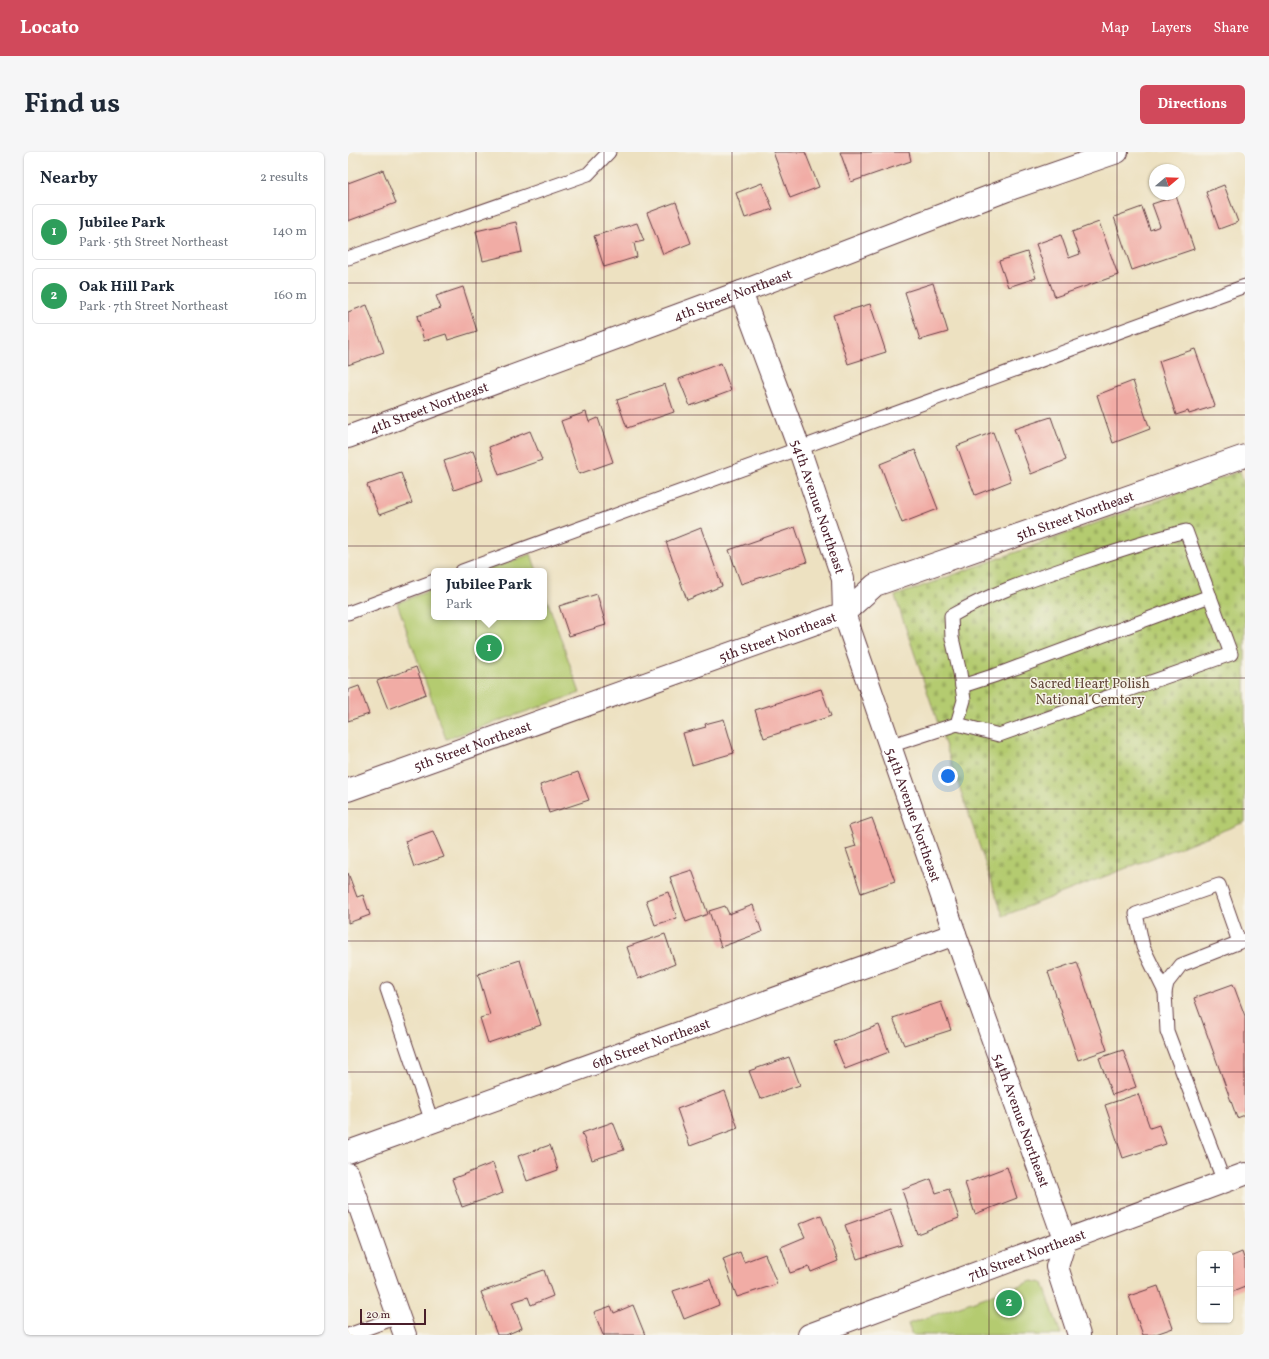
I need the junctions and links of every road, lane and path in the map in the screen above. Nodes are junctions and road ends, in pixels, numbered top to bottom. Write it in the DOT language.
graph roads {
  1 [pos="609,152"];
  2 [pos="1117,152"];
  3 [pos="348,258"];
  4 [pos="1245,286"];
  5 [pos="741,292"];
  6 [pos="348,437"];
  7 [pos="799,448"];
  8 [pos="1245,456"];
  9 [pos="470,568"];
  10 [pos="431,582"];
  11 [pos="1210,596"];
  12 [pos="348,613"];
  13 [pos="844,613"];
  14 [pos="962,686"];
  15 [pos="956,724"];
  16 [pos="889,746"];
  17 [pos="348,790"];
  18 [pos="955,934"];
  19 [pos="1242,941"];
  20 [pos="387,989"];
  21 [pos="1165,992"];
  22 [pos="432,1122"];
  23 [pos="348,1152"];
  24 [pos="348,1174"];
  25 [pos="1245,1174"];
  26 [pos="1224,1182"];
  27 [pos="1065,1241"];
  28 [pos="401,1326"];
  29 [pos="348,1335"];
  30 [pos="809,1335"];
  31 [pos="1079,1335"];
  1 -- 3 [label="lane"];
  2 -- 5 [label="street, 4th Street Northeast"];
  4 -- 7 [label="lane"];
  5 -- 6 [label="street, 4th Street Northeast"];
  5 -- 7 [label="street, 54th Avenue Northeast"];
  7 -- 9 [label="lane"];
  7 -- 13 [label="street, 54th Avenue Northeast"];
  8 -- 13 [label="street, 5th Street Northeast"];
  10 -- 12 [label="lane"];
  11 -- 14 [label="lane"];
  11 -- 14 [label="lane"];
  11 -- 15 [label="lane"];
  13 -- 16 [label="street, 54th Avenue Northeast"];
  13 -- 17 [label="street, 5th Street Northeast"];
  14 -- 15 [label="lane"];
  15 -- 16 [label="lane"];
  16 -- 18 [label="street, 54th Avenue Northeast"];
  18 -- 22 [label="street, 6th Street Northeast"];
  18 -- 27 [label="street, 54th Avenue Northeast"];
  19 -- 21 [label="lane"];
  19 -- 21 [label="lane"];
  20 -- 22 [label="lane"];
  21 -- 26 [label="lane"];
  22 -- 23 [label="street, 6th Street Northeast"];
  24 -- 28 [label="street"];
  25 -- 26 [label="street, 7th Street Northeast"];
  26 -- 27 [label="street, 7th Street Northeast"];
  27 -- 30 [label="street, 7th Street Northeast"];
  27 -- 31 [label="street"];
  28 -- 29 [label="lane"];
}
